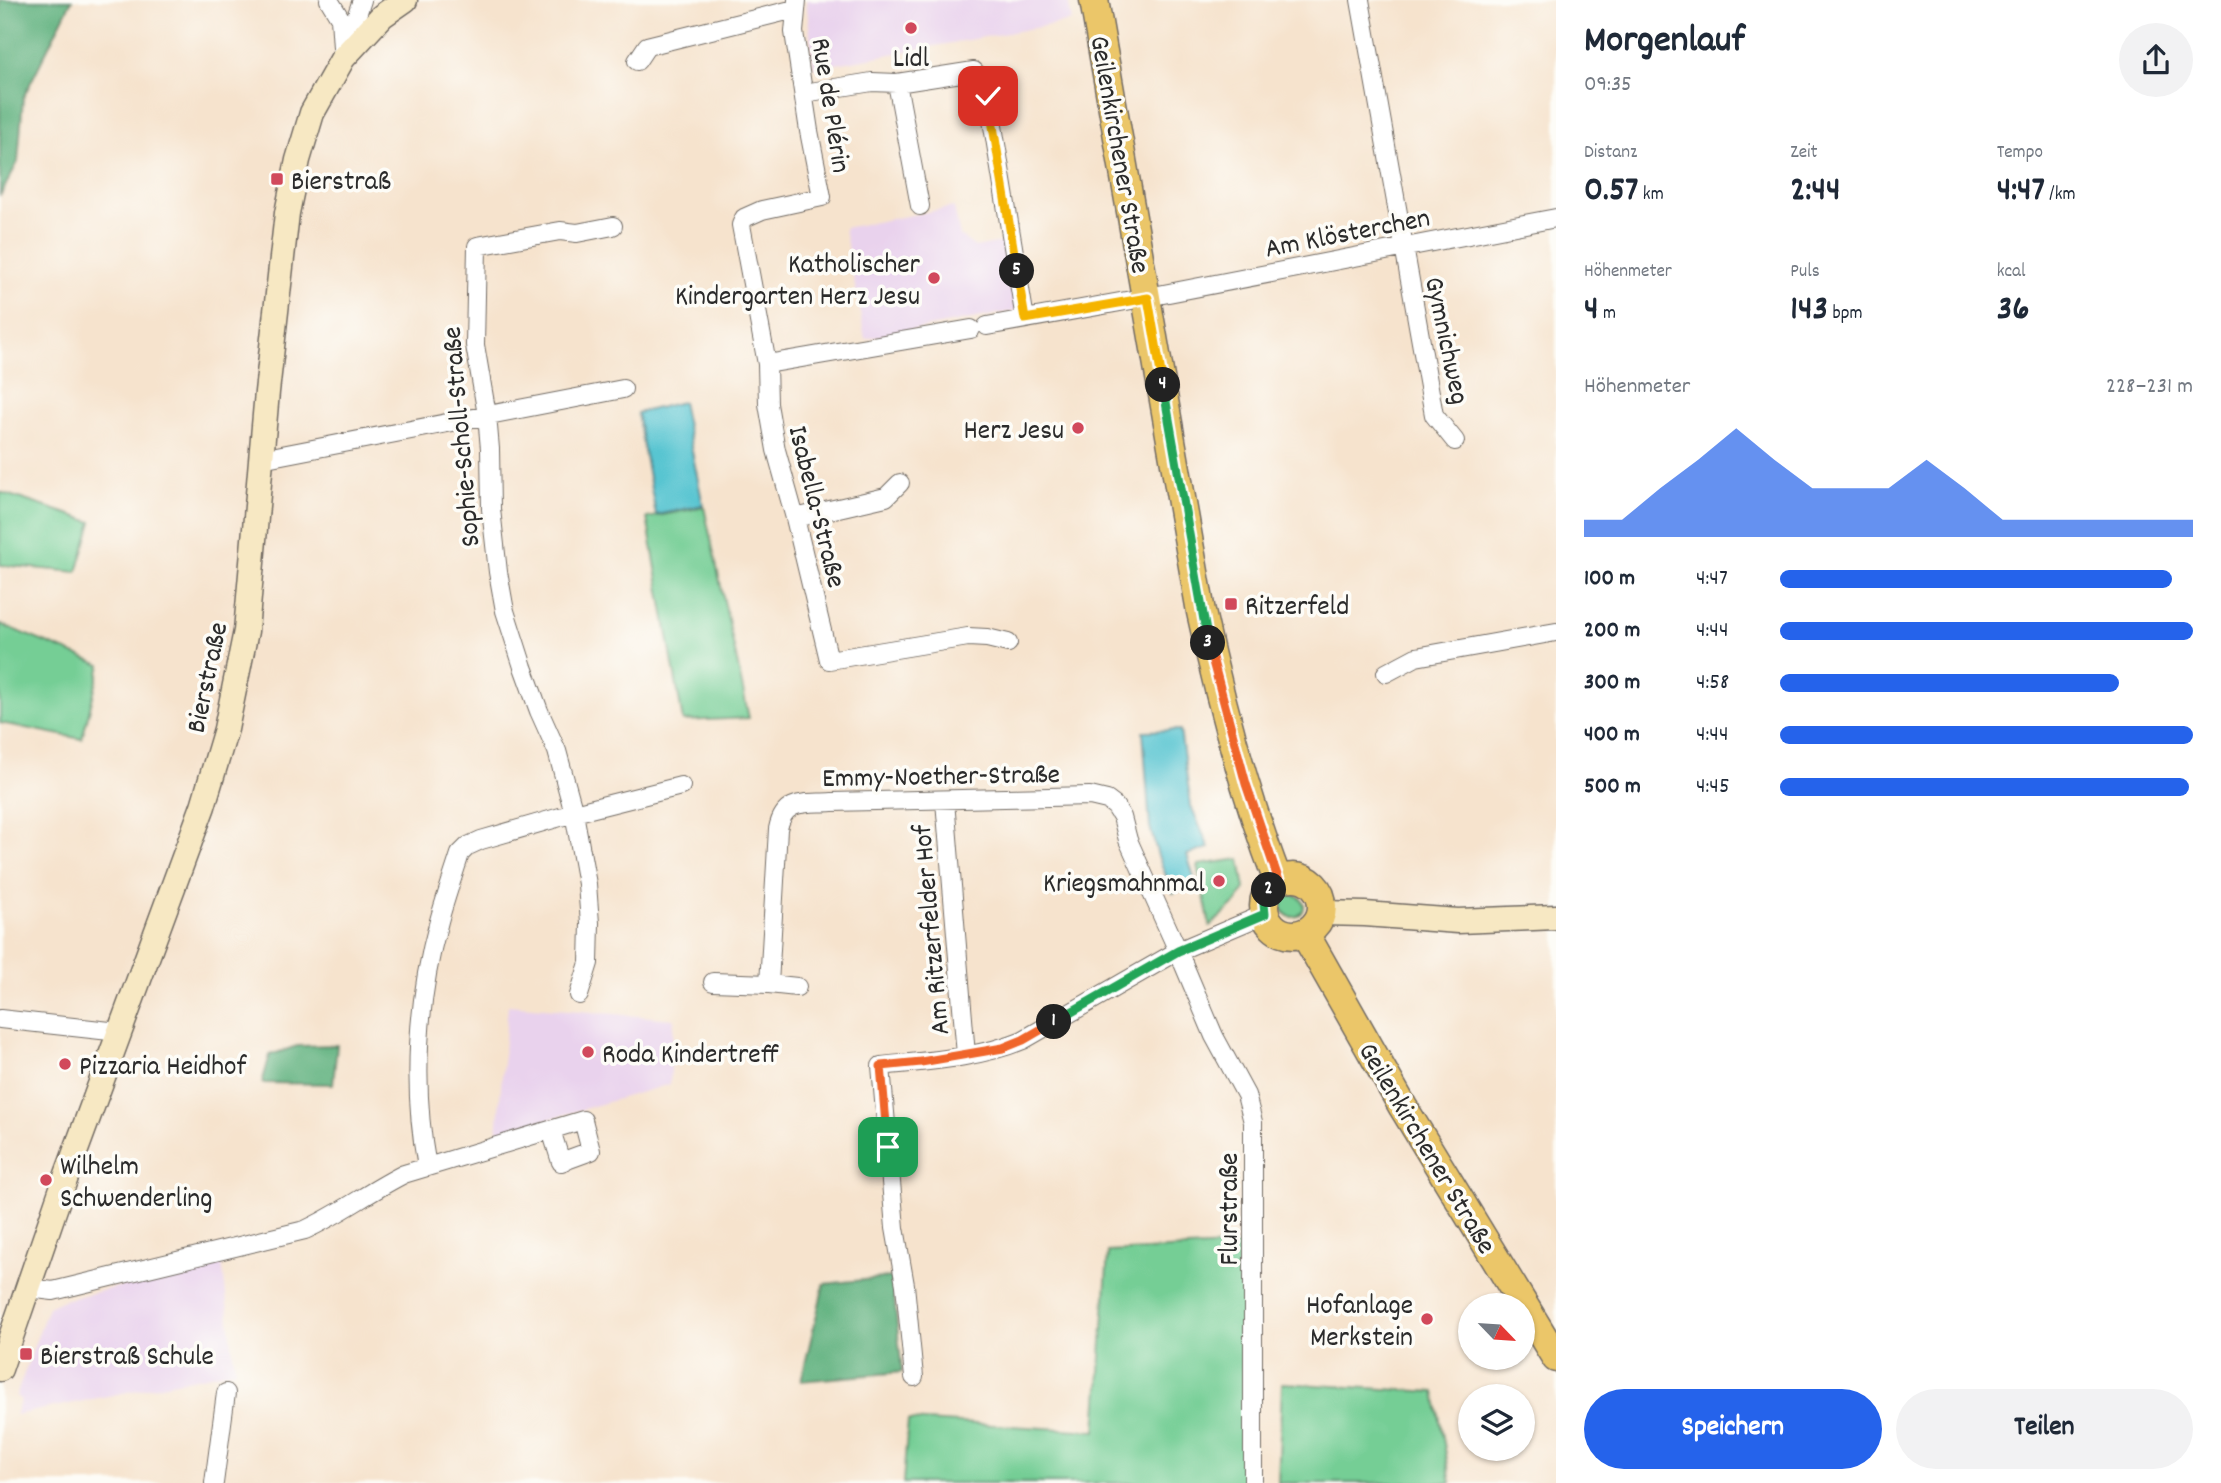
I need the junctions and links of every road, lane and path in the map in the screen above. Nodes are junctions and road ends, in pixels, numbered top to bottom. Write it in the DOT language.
graph roads {
  1 [pos="329,0"];
  2 [pos="362,0"];
  3 [pos="405,0"];
  4 [pos="1094,0"];
  5 [pos="1360,0"];
  6 [pos="796,5"];
  7 [pos="343,58"];
  8 [pos="637,61"];
  9 [pos="897,83"];
  10 [pos="804,93"];
  11 [pos="920,206"];
  12 [pos="1556,218"];
  13 [pos="613,226"];
  14 [pos="1403,246"];
  15 [pos="1148,298"];
  16 [pos="1025,319"];
  17 [pos="767,364"];
  18 [pos="623,389"];
  19 [pos="487,415"];
  20 [pos="1455,441"];
  21 [pos="261,459"];
  22 [pos="900,483"];
  23 [pos="795,518"];
  24 [pos="1556,632"];
  25 [pos="1008,643"];
  26 [pos="1386,673"];
  27 [pos="681,786"];
  28 [pos="945,801"];
  29 [pos="574,813"];
  30 [pos="1279,881"];
  31 [pos="1265,914"];
  32 [pos="1556,917"];
  33 [pos="1313,924"];
  34 [pos="1178,951"];
  35 [pos="713,982"];
  36 [pos="769,984"];
  37 [pos="797,987"];
  38 [pos="579,995"];
  39 [pos="0,1019"];
  40 [pos="118,1032"];
  41 [pos="966,1055"];
  42 [pos="551,1130"];
  43 [pos="427,1167"];
  44 [pos="28,1288"];
  45 [pos="1556,1358"];
  46 [pos="0,1369"];
  47 [pos="914,1377"];
  48 [pos="226,1393"];
  49 [pos="214,1483"];
  50 [pos="1253,1483"];
  1 -- 7 [label="street"];
  2 -- 7 [label="street"];
  3 -- 7 [label="main road, Bierstraße"];
  4 -- 15 [label="main road, Geilenkirchener Straße"];
  5 -- 14 [label="street, Gymnichweg"];
  6 -- 8 [label="street"];
  6 -- 10 [label="street, Rue de Plérin"];
  7 -- 21 [label="main road, Bierstraße"];
  9 -- 10 [label="street"];
  9 -- 11 [label="street"];
  9 -- 16 [label="street"];
  10 -- 17 [label="street, Rue de Plérin"];
  12 -- 14 [label="street, Am Klösterchen"];
  13 -- 19 [label="street, Sophie-Scholl-Straße"];
  14 -- 15 [label="street, Am Klösterchen"];
  14 -- 20 [label="street, Gymnichweg"];
  15 -- 16 [label="street, Am Klösterchen"];
  15 -- 30 [label="main road, Geilenkirchener Straße"];
  16 -- 17 [label="street, Am Klösterchen"];
  17 -- 23 [label="street, Isabella-Straße"];
  18 -- 19 [label="street"];
  19 -- 21 [label="street"];
  19 -- 29 [label="street, Sophie-Scholl-Straße"];
  21 -- 40 [label="main road, Bierstraße"];
  22 -- 23 [label="street"];
  23 -- 25 [label="street, Isabella-Straße"];
  24 -- 26 [label="street"];
  27 -- 29 [label="street"];
  28 -- 34 [label="street, Emmy-Noether-Straße"];
  28 -- 36 [label="street, Emmy-Noether-Straße"];
  28 -- 41 [label="street, Am Ritzerfelder Hof"];
  29 -- 38 [label="street, Sophie-Scholl-Straße"];
  29 -- 43 [label="street"];
  30 -- 31 [label="main road"];
  30 -- 33 [label="main road"];
  31 -- 33 [label="main road"];
  31 -- 34 [label="street"];
  32 -- 33 [label="main road"];
  33 -- 45 [label="main road, Geilenkirchener Straße"];
  34 -- 41 [label="street"];
  34 -- 50 [label="street, Flurstraße"];
  35 -- 36 [label="street"];
  36 -- 37 [label="street"];
  39 -- 40 [label="street"];
  40 -- 44 [label="main road, Bierstraße"];
  41 -- 47 [label="street"];
  42 -- 43 [label="street"];
  43 -- 44 [label="street"];
  44 -- 46 [label="main road, Bierstraße"];
  48 -- 49 [label="street"];
}
